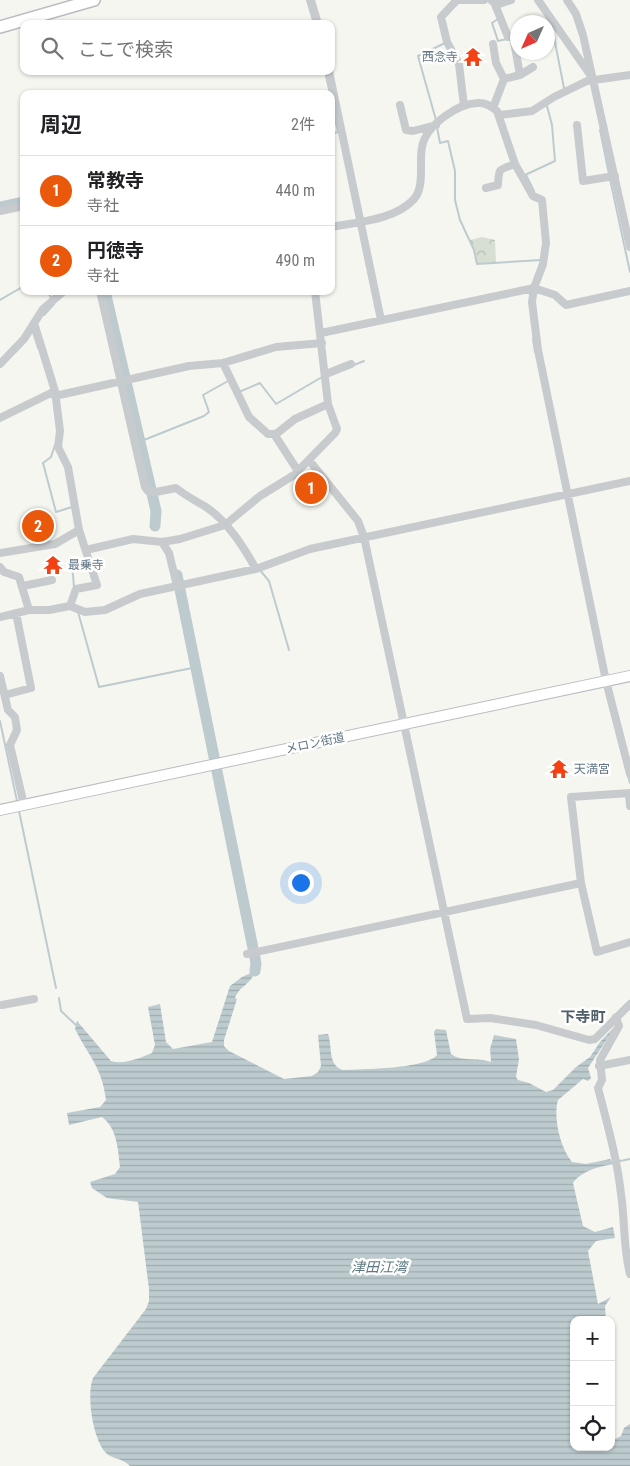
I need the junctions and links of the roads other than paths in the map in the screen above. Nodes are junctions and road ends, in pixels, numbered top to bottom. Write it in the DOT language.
graph roads {
  1 [pos="94,0"];
  2 [pos="311,0"];
  3 [pos="484,0"];
  4 [pos="511,0"];
  5 [pos="538,0"];
  6 [pos="567,0"];
  7 [pos="492,1"];
  8 [pos="24,20"];
  9 [pos="317,20"];
  10 [pos="20,21"];
  11 [pos="0,27"];
  12 [pos="493,44"];
  13 [pos="533,67"];
  14 [pos="330,75"];
  15 [pos="520,75"];
  16 [pos="630,75"];
  17 [pos="504,79"];
  18 [pos="593,80"];
  19 [pos="333,90"];
  20 [pos="335,100"];
  21 [pos="400,105"];
  22 [pos="464,106"];
  23 [pos="493,108"];
  24 [pos="500,115"];
  25 [pos="436,125"];
  26 [pos="577,125"];
  27 [pos="515,164"];
  28 [pos="612,177"];
  29 [pos="486,188"];
  30 [pos="20,207"];
  31 [pos="0,211"];
  32 [pos="360,221"];
  33 [pos="335,226"];
  34 [pos="630,247"];
  35 [pos="534,288"];
  36 [pos="630,291"];
  37 [pos="59,295"];
  38 [pos="101,295"];
  39 [pos="315,295"];
  40 [pos="381,320"];
  41 [pos="34,323"];
  42 [pos="320,333"];
  43 [pos="322,344"];
  44 [pos="223,363"];
  45 [pos="0,364"];
  46 [pos="351,364"];
  47 [pos="326,374"];
  48 [pos="123,381"];
  49 [pos="55,393"];
  50 [pos="328,404"];
  51 [pos="0,418"];
  52 [pos="274,434"];
  53 [pos="309,460"];
  54 [pos="298,471"];
  55 [pos="630,481"];
  56 [pos="566,496"];
  57 [pos="225,525"];
  58 [pos="79,530"];
  59 [pos="364,537"];
  60 [pos="162,542"];
  61 [pos="86,550"];
  62 [pos="0,553"];
  63 [pos="0,567"];
  64 [pos="256,569"];
  65 [pos="52,580"];
  66 [pos="179,585"];
  67 [pos="23,586"];
  68 [pos="70,606"];
  69 [pos="29,610"];
  70 [pos="16,613"];
  71 [pos="0,617"];
  72 [pos="0,676"];
  73 [pos="630,676"];
  74 [pos="606,681"];
  75 [pos="5,695"];
  76 [pos="404,724"];
  77 [pos="630,774"];
  78 [pos="630,793"];
  79 [pos="24,805"];
  80 [pos="630,806"];
  81 [pos="0,810"];
  82 [pos="581,882"];
  83 [pos="443,911"];
  84 [pos="630,942"];
  85 [pos="247,954"];
  86 [pos="34,999"];
  87 [pos="630,1004"];
  88 [pos="2,1005"];
  89 [pos="616,1017"];
  90 [pos="630,1060"];
  91 [pos="599,1066"];
  92 [pos="628,1258"];
  93 [pos="630,1274"];
  1 -- 8 [label="main road"];
  2 -- 9 [label="street"];
  3 -- 22 [label="street"];
  4 -- 7 [label="street"];
  5 -- 18 [label="street"];
  6 -- 18 [label="street"];
  7 -- 15 [label="street"];
  10 -- 11 [label="main road"];
  12 -- 17 [label="street"];
  13 -- 15 [label="street"];
  14 -- 19 [label="street"];
  15 -- 17 [label="street"];
  16 -- 18 [label="street"];
  17 -- 23 [label="street"];
  18 -- 24 [label="street"];
  18 -- 28 [label="street"];
  20 -- 32 [label="street"];
  21 -- 25 [label="street"];
  22 -- 23 [label="street"];
  22 -- 25 [label="street"];
  23 -- 24 [label="street"];
  24 -- 27 [label="street"];
  25 -- 32 [label="street"];
  26 -- 28 [label="street"];
  27 -- 29 [label="street"];
  27 -- 35 [label="street"];
  28 -- 34 [label="street"];
  30 -- 31 [label="street"];
  32 -- 33 [label="street"];
  32 -- 40 [label="street"];
  35 -- 36 [label="street"];
  35 -- 40 [label="street"];
  35 -- 56 [label="street"];
  37 -- 41 [label="street"];
  38 -- 48 [label="street"];
  39 -- 42 [label="street"];
  40 -- 42 [label="street"];
  41 -- 45 [label="street"];
  41 -- 49 [label="street"];
  42 -- 43 [label="street"];
  43 -- 44 [label="street"];
  43 -- 47 [label="street"];
  44 -- 48 [label="street"];
  44 -- 52 [label="street"];
  46 -- 47 [label="street"];
  47 -- 50 [label="street"];
  48 -- 49 [label="street"];
  48 -- 57 [label="street"];
  49 -- 51 [label="street"];
  49 -- 58 [label="street"];
  50 -- 52 [label="street"];
  50 -- 53 [label="street"];
  52 -- 54 [label="street"];
  53 -- 54 [label="street"];
  53 -- 59 [label="street"];
  54 -- 57 [label="street"];
  55 -- 56 [label="street"];
  56 -- 59 [label="street"];
  56 -- 74 [label="street"];
  57 -- 60 [label="street"];
  57 -- 64 [label="street"];
  58 -- 61 [label="street"];
  58 -- 62 [label="street"];
  59 -- 64 [label="street"];
  59 -- 76 [label="street"];
  60 -- 61 [label="street"];
  60 -- 66 [label="street"];
  61 -- 68 [label="street"];
  63 -- 67 [label="street"];
  64 -- 66 [label="street"];
  65 -- 67 [label="street"];
  66 -- 68 [label="street"];
  67 -- 69 [label="street"];
  68 -- 69 [label="street"];
  69 -- 70 [label="street"];
  70 -- 71 [label="street"];
  70 -- 75 [label="street"];
  72 -- 75 [label="street"];
  73 -- 74 [label="street, メロン街道"];
  74 -- 76 [label="street, メロン街道"];
  74 -- 77 [label="street"];
  75 -- 79 [label="street"];
  76 -- 79 [label="street, メロン街道"];
  76 -- 83 [label="street"];
  78 -- 80 [label="street"];
  78 -- 82 [label="street"];
  79 -- 81 [label="street, メロン街道"];
  82 -- 83 [label="street"];
  82 -- 84 [label="street"];
  83 -- 85 [label="street"];
  83 -- 89 [label="street"];
  86 -- 88 [label="street"];
  87 -- 89 [label="street"];
  89 -- 91 [label="street"];
  90 -- 91 [label="street"];
  91 -- 92 [label="street"];
  92 -- 93 [label="street"];
}
